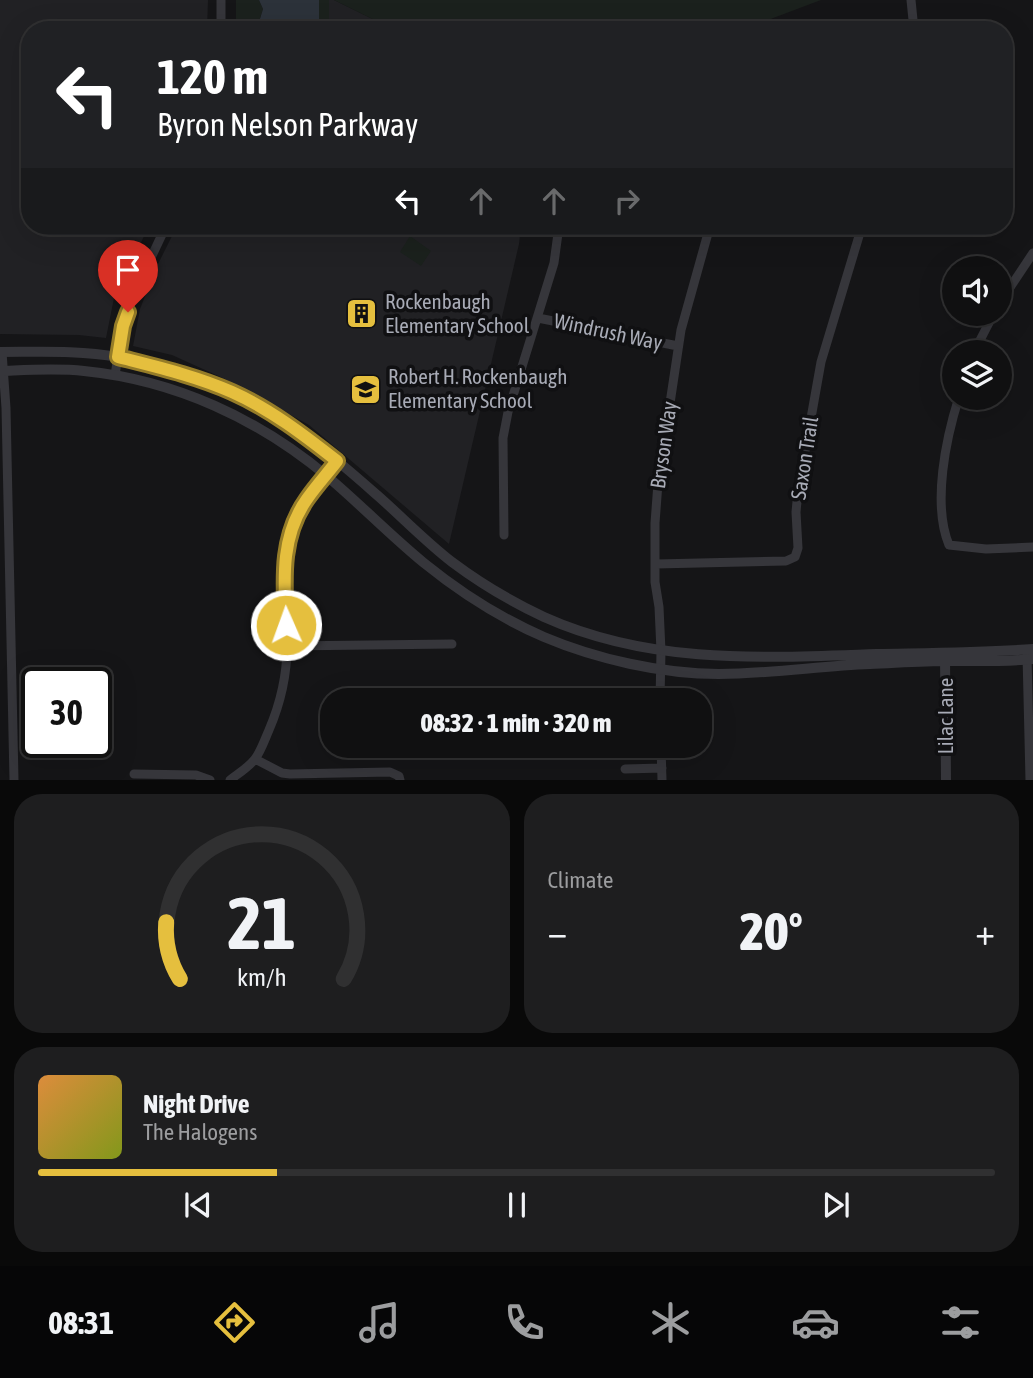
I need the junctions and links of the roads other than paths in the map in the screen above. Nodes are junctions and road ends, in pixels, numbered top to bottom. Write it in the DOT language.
graph roads {
  1 [pos="221,0"];
  2 [pos="911,0"];
  3 [pos="221,21"];
  4 [pos="913,21"];
  5 [pos="162,235"];
  6 [pos="558,235"];
  7 [pos="707,235"];
  8 [pos="859,235"];
  9 [pos="1033,253"];
  10 [pos="1012,284"];
  11 [pos="538,318"];
  12 [pos="678,346"];
  13 [pos="1,352"];
  14 [pos="118,357"];
  15 [pos="2,371"];
  16 [pos="115,375"];
  17 [pos="233,393"];
  18 [pos="224,410"];
  19 [pos="955,410"];
  20 [pos="337,461"];
  21 [pos="326,475"];
  22 [pos="504,535"];
  23 [pos="1033,547"];
  24 [pos="656,564"];
  25 [pos="452,644"];
  26 [pos="287,646"];
  27 [pos="661,651"];
  28 [pos="1030,654"];
  29 [pos="945,657"];
  30 [pos="850,660"];
  31 [pos="660,669"];
  32 [pos="660,688"];
  33 [pos="662,758"];
  34 [pos="255,759"];
  35 [pos="662,768"];
  36 [pos="625,769"];
  37 [pos="134,774"];
  38 [pos="14,779"];
  39 [pos="211,779"];
  40 [pos="230,779"];
  41 [pos="400,779"];
  42 [pos="662,779"];
  43 [pos="946,779"];
  44 [pos="1030,779"];
  1 -- 3 [label="street"];
  2 -- 4 [label="street"];
  5 -- 14 [label="street"];
  6 -- 11 [label="street"];
  7 -- 12 [label="street, Bryson Way"];
  8 -- 24 [label="street, Saxon Trail"];
  9 -- 10 [label="street"];
  11 -- 12 [label="street, Windrush Way"];
  11 -- 22 [label="street"];
  12 -- 24 [label="street, Bryson Way"];
  13 -- 14 [label="street"];
  13 -- 15 [label="street"];
  14 -- 16 [label="street"];
  14 -- 17 [label="street"];
  15 -- 16 [label="street"];
  15 -- 38 [label="street"];
  16 -- 18 [label="street"];
  17 -- 18 [label="street"];
  17 -- 20 [label="street"];
  18 -- 21 [label="street"];
  19 -- 23 [label="street"];
  20 -- 21 [label="street"];
  20 -- 27 [label="street"];
  21 -- 26 [label="street"];
  21 -- 31 [label="street"];
  24 -- 27 [label="street, Bryson Way"];
  25 -- 26 [label="street"];
  26 -- 34 [label="street"];
  27 -- 30 [label="street"];
  27 -- 31 [label="street, Bryson Way"];
  28 -- 29 [label="street"];
  28 -- 44 [label="street"];
  29 -- 30 [label="street"];
  29 -- 43 [label="street, Lilac Lane"];
  30 -- 31 [label="street"];
  31 -- 32 [label="street, Bryson Way"];
  33 -- 35 [label="street"];
  34 -- 40 [label="street"];
  34 -- 41 [label="street"];
  35 -- 36 [label="street"];
  35 -- 42 [label="street"];
  37 -- 39 [label="street"];
}
